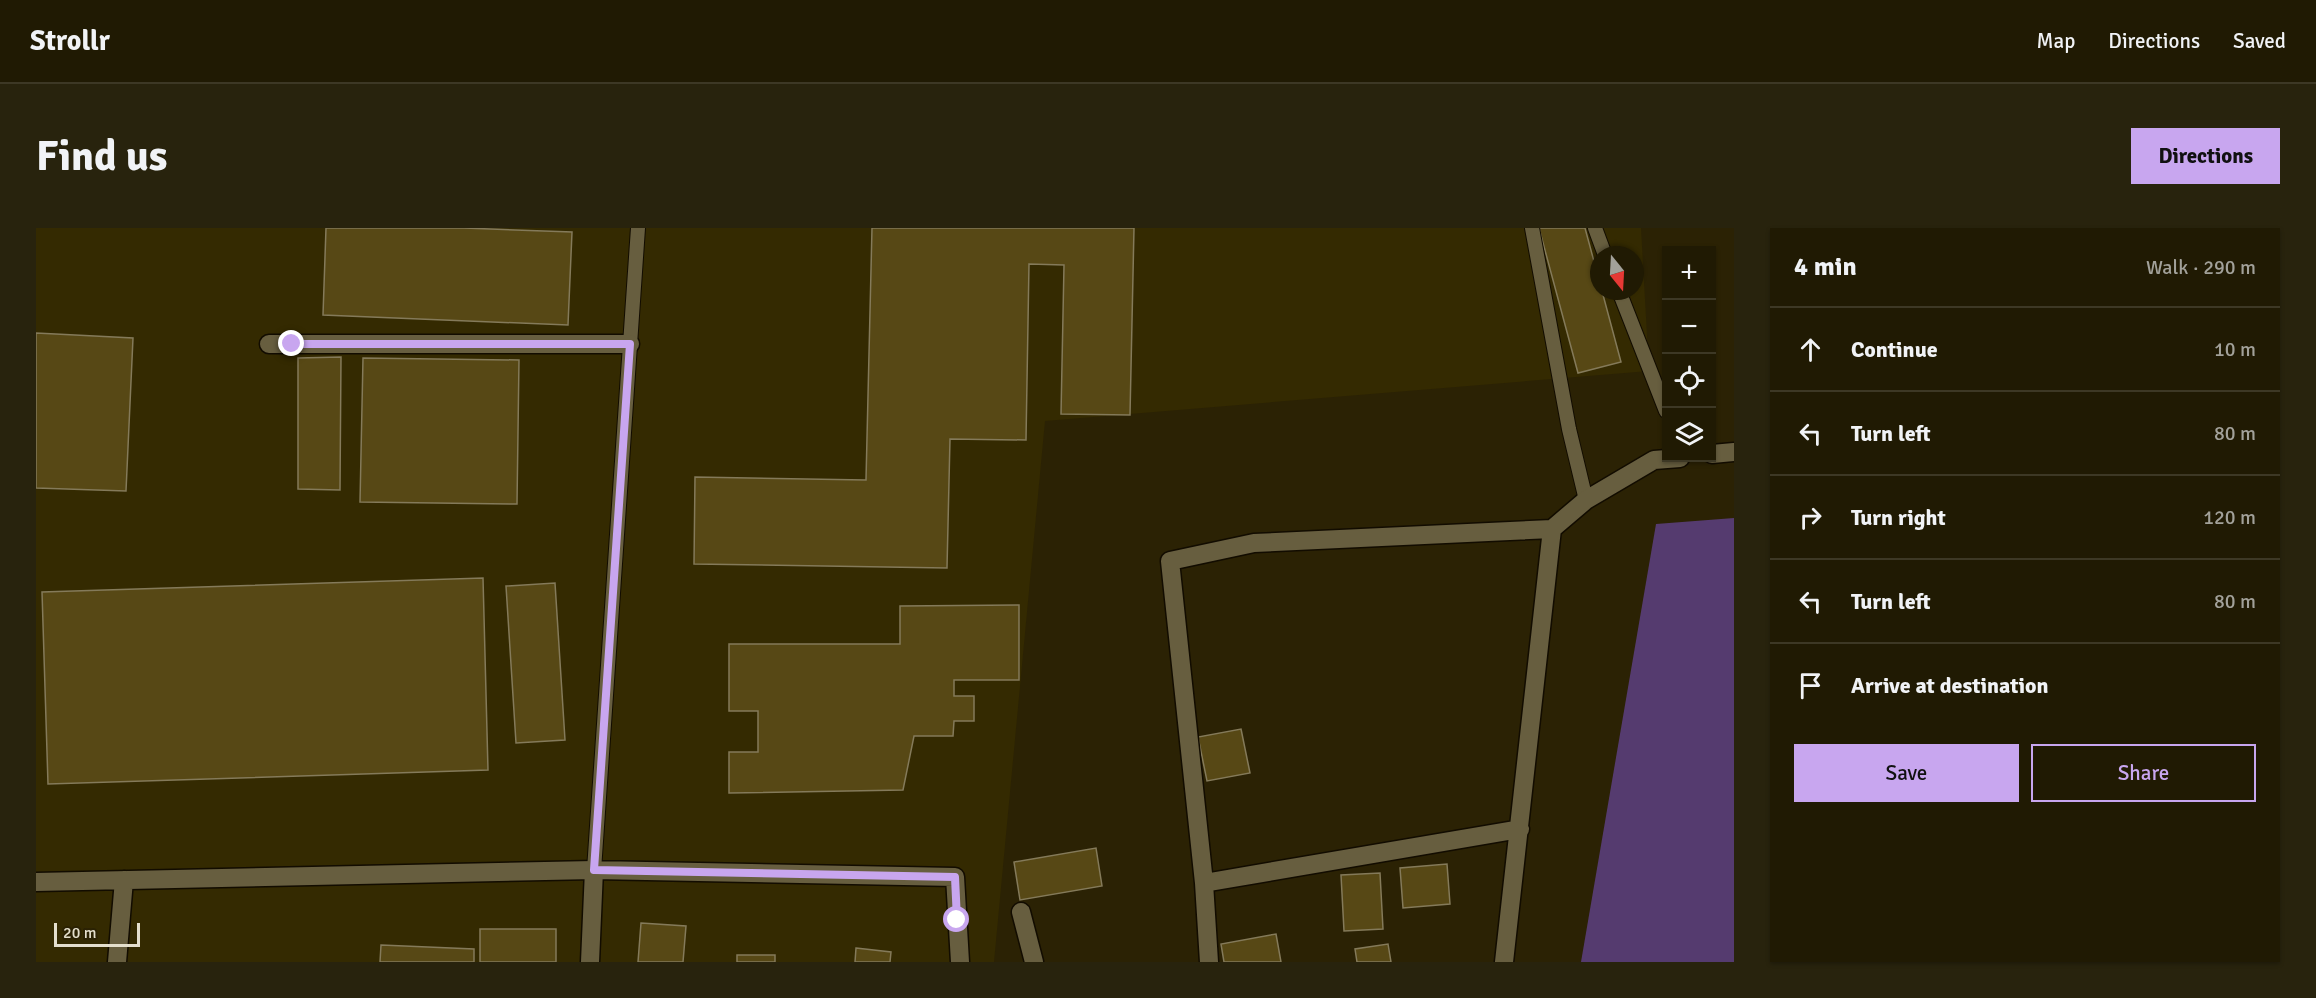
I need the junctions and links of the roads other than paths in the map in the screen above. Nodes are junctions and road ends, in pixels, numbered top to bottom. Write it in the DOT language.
graph roads {
  1 [pos="638,228"];
  2 [pos="1532,228"];
  3 [pos="1594,228"];
  4 [pos="1601,246"];
  5 [pos="1623,300"];
  6 [pos="269,344"];
  7 [pos="630,344"];
  8 [pos="1665,408"];
  9 [pos="1734,452"];
  10 [pos="1716,454"];
  11 [pos="1662,459"];
  12 [pos="1586,500"];
  13 [pos="1552,529"];
  14 [pos="1520,829"];
  15 [pos="594,870"];
  16 [pos="124,880"];
  17 [pos="36,882"];
  18 [pos="1204,883"];
  19 [pos="1021,912"];
  20 [pos="117,962"];
  21 [pos="590,962"];
  22 [pos="960,962"];
  23 [pos="1034,962"];
  24 [pos="1209,962"];
  25 [pos="1504,962"];
  1 -- 7 [label="lane"];
  2 -- 12 [label="lane"];
  3 -- 4 [label="lane"];
  5 -- 8 [label="lane"];
  6 -- 7 [label="street"];
  7 -- 15 [label="lane"];
  9 -- 10 [label="street"];
  11 -- 12 [label="street"];
  12 -- 13 [label="street"];
  13 -- 14 [label="street"];
  13 -- 18 [label="street"];
  14 -- 18 [label="street"];
  14 -- 25 [label="street"];
  15 -- 16 [label="street"];
  15 -- 21 [label="street"];
  15 -- 22 [label="street"];
  16 -- 17 [label="street"];
  16 -- 20 [label="street"];
  18 -- 24 [label="street"];
  19 -- 23 [label="street"];
}
